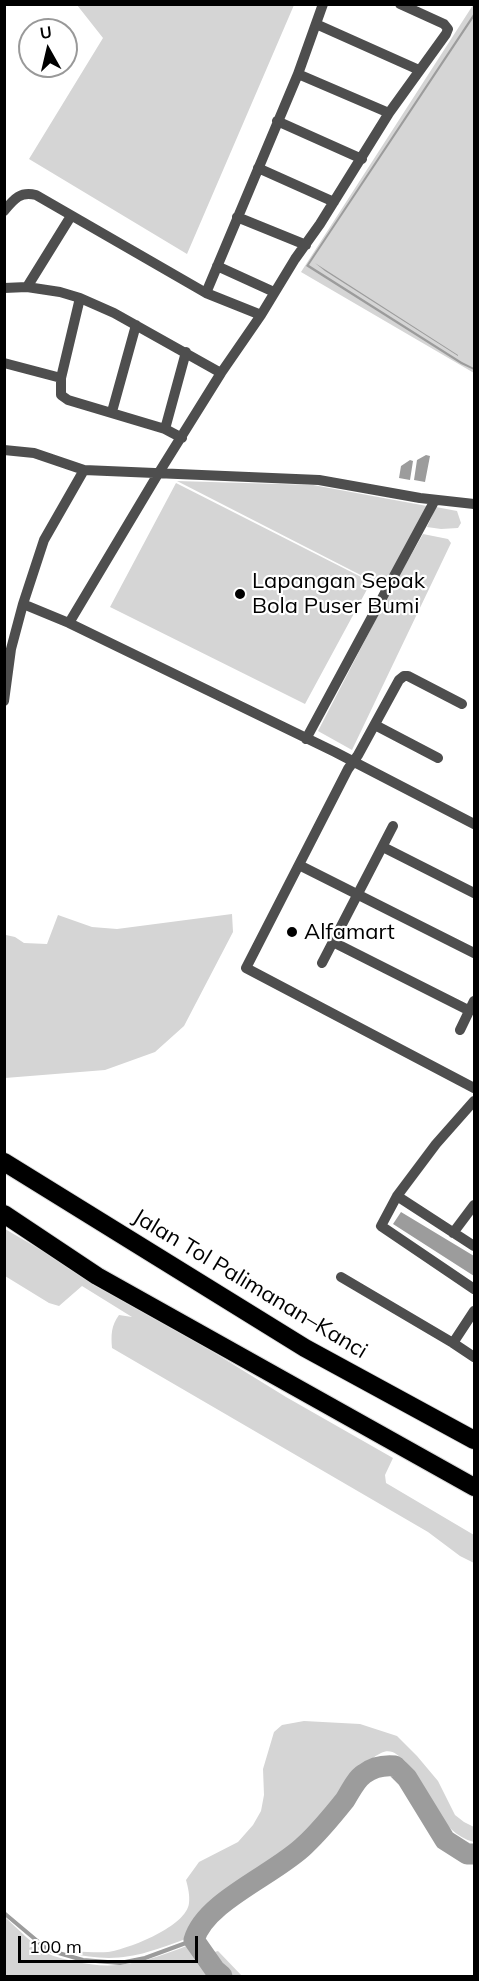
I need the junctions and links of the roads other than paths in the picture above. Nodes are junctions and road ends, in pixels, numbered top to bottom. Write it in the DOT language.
graph roads {
  1 [pos="324,4"];
  2 [pos="400,4"];
  3 [pos="316,24"];
  4 [pos="419,70"];
  5 [pos="298,74"];
  6 [pos="389,113"];
  7 [pos="278,121"];
  8 [pos="362,159"];
  9 [pos="258,168"];
  10 [pos="334,202"];
  11 [pos="4,211"];
  12 [pos="71,216"];
  13 [pos="237,217"];
  14 [pos="306,245"];
  15 [pos="217,266"];
  16 [pos="4,288"];
  17 [pos="27,288"];
  18 [pos="274,292"];
  19 [pos="206,293"];
  20 [pos="80,298"];
  21 [pos="261,315"];
  22 [pos="136,325"];
  23 [pos="186,352"];
  24 [pos="4,363"];
  25 [pos="221,373"];
  26 [pos="60,378"];
  27 [pos="113,408"];
  28 [pos="165,429"];
  29 [pos="182,438"];
  30 [pos="4,450"];
  31 [pos="84,470"];
  32 [pos="158,474"];
  33 [pos="435,500"];
  34 [pos="474,504"];
  35 [pos="23,604"];
  36 [pos="69,624"];
  37 [pos="4,701"];
  38 [pos="462,704"];
  39 [pos="375,725"];
  40 [pos="306,739"];
  41 [pos="438,758"];
  42 [pos="354,762"];
  43 [pos="474,824"];
  44 [pos="393,826"];
  45 [pos="382,847"];
  46 [pos="299,864"];
  47 [pos="474,893"];
  48 [pos="358,894"];
  49 [pos="333,942"];
  50 [pos="474,953"];
  51 [pos="322,963"];
  52 [pos="472,1006"];
  53 [pos="460,1030"];
  54 [pos="474,1088"];
  55 [pos="474,1101"];
  56 [pos="4,1162"];
  57 [pos="395,1200"];
  58 [pos="474,1205"];
  59 [pos="4,1214"];
  60 [pos="4,1222"];
  61 [pos="453,1233"];
  62 [pos="474,1246"];
  63 [pos="97,1276"];
  64 [pos="341,1277"];
  65 [pos="474,1289"];
  66 [pos="474,1311"];
  67 [pos="453,1343"];
  68 [pos="474,1357"];
  69 [pos="474,1440"];
  70 [pos="474,1487"];
  1 -- 3 [label="street"];
  2 -- 4 [label="street"];
  3 -- 4 [label="street"];
  3 -- 5 [label="street"];
  4 -- 6 [label="street"];
  5 -- 6 [label="street"];
  5 -- 7 [label="street"];
  6 -- 8 [label="street"];
  7 -- 8 [label="street"];
  7 -- 9 [label="street"];
  8 -- 10 [label="street"];
  9 -- 10 [label="street"];
  9 -- 13 [label="street"];
  10 -- 14 [label="street"];
  11 -- 12 [label="street"];
  12 -- 17 [label="street"];
  12 -- 19 [label="street"];
  13 -- 14 [label="street"];
  13 -- 15 [label="street"];
  14 -- 18 [label="street"];
  15 -- 18 [label="street"];
  15 -- 19 [label="street"];
  16 -- 17 [label="street"];
  17 -- 20 [label="street"];
  18 -- 21 [label="street"];
  19 -- 21 [label="street"];
  20 -- 22 [label="street"];
  20 -- 26 [label="street"];
  21 -- 25 [label="street"];
  22 -- 23 [label="street"];
  22 -- 27 [label="street"];
  23 -- 25 [label="street"];
  23 -- 28 [label="street"];
  24 -- 26 [label="street"];
  25 -- 29 [label="street"];
  26 -- 28 [label="street"];
  28 -- 29 [label="street"];
  29 -- 32 [label="street"];
  30 -- 31 [label="street"];
  31 -- 32 [label="street"];
  31 -- 35 [label="street"];
  32 -- 33 [label="street"];
  32 -- 36 [label="street"];
  33 -- 34 [label="street"];
  33 -- 40 [label="street"];
  35 -- 36 [label="street"];
  35 -- 37 [label="street"];
  36 -- 40 [label="street"];
  38 -- 39 [label="street"];
  39 -- 41 [label="street"];
  39 -- 42 [label="street"];
  40 -- 42 [label="street"];
  42 -- 43 [label="street"];
  42 -- 46 [label="street"];
  44 -- 45 [label="street"];
  45 -- 47 [label="street"];
  45 -- 48 [label="street"];
  46 -- 48 [label="street"];
  46 -- 54 [label="street"];
  48 -- 49 [label="street"];
  48 -- 50 [label="street"];
  49 -- 51 [label="street"];
  49 -- 52 [label="street"];
  52 -- 53 [label="street"];
  55 -- 57 [label="street"];
  56 -- 69 [label="highway, Jalan Tol Palimanan–Kanci"];
  57 -- 61 [label="street"];
  57 -- 65 [label="street"];
  58 -- 61 [label="street"];
  59 -- 63 [label="highway"];
  60 -- 63 [label="highway"];
  61 -- 62 [label="street"];
  63 -- 70 [label="highway"];
  64 -- 67 [label="street"];
  66 -- 67 [label="street"];
  67 -- 68 [label="street"];
}
